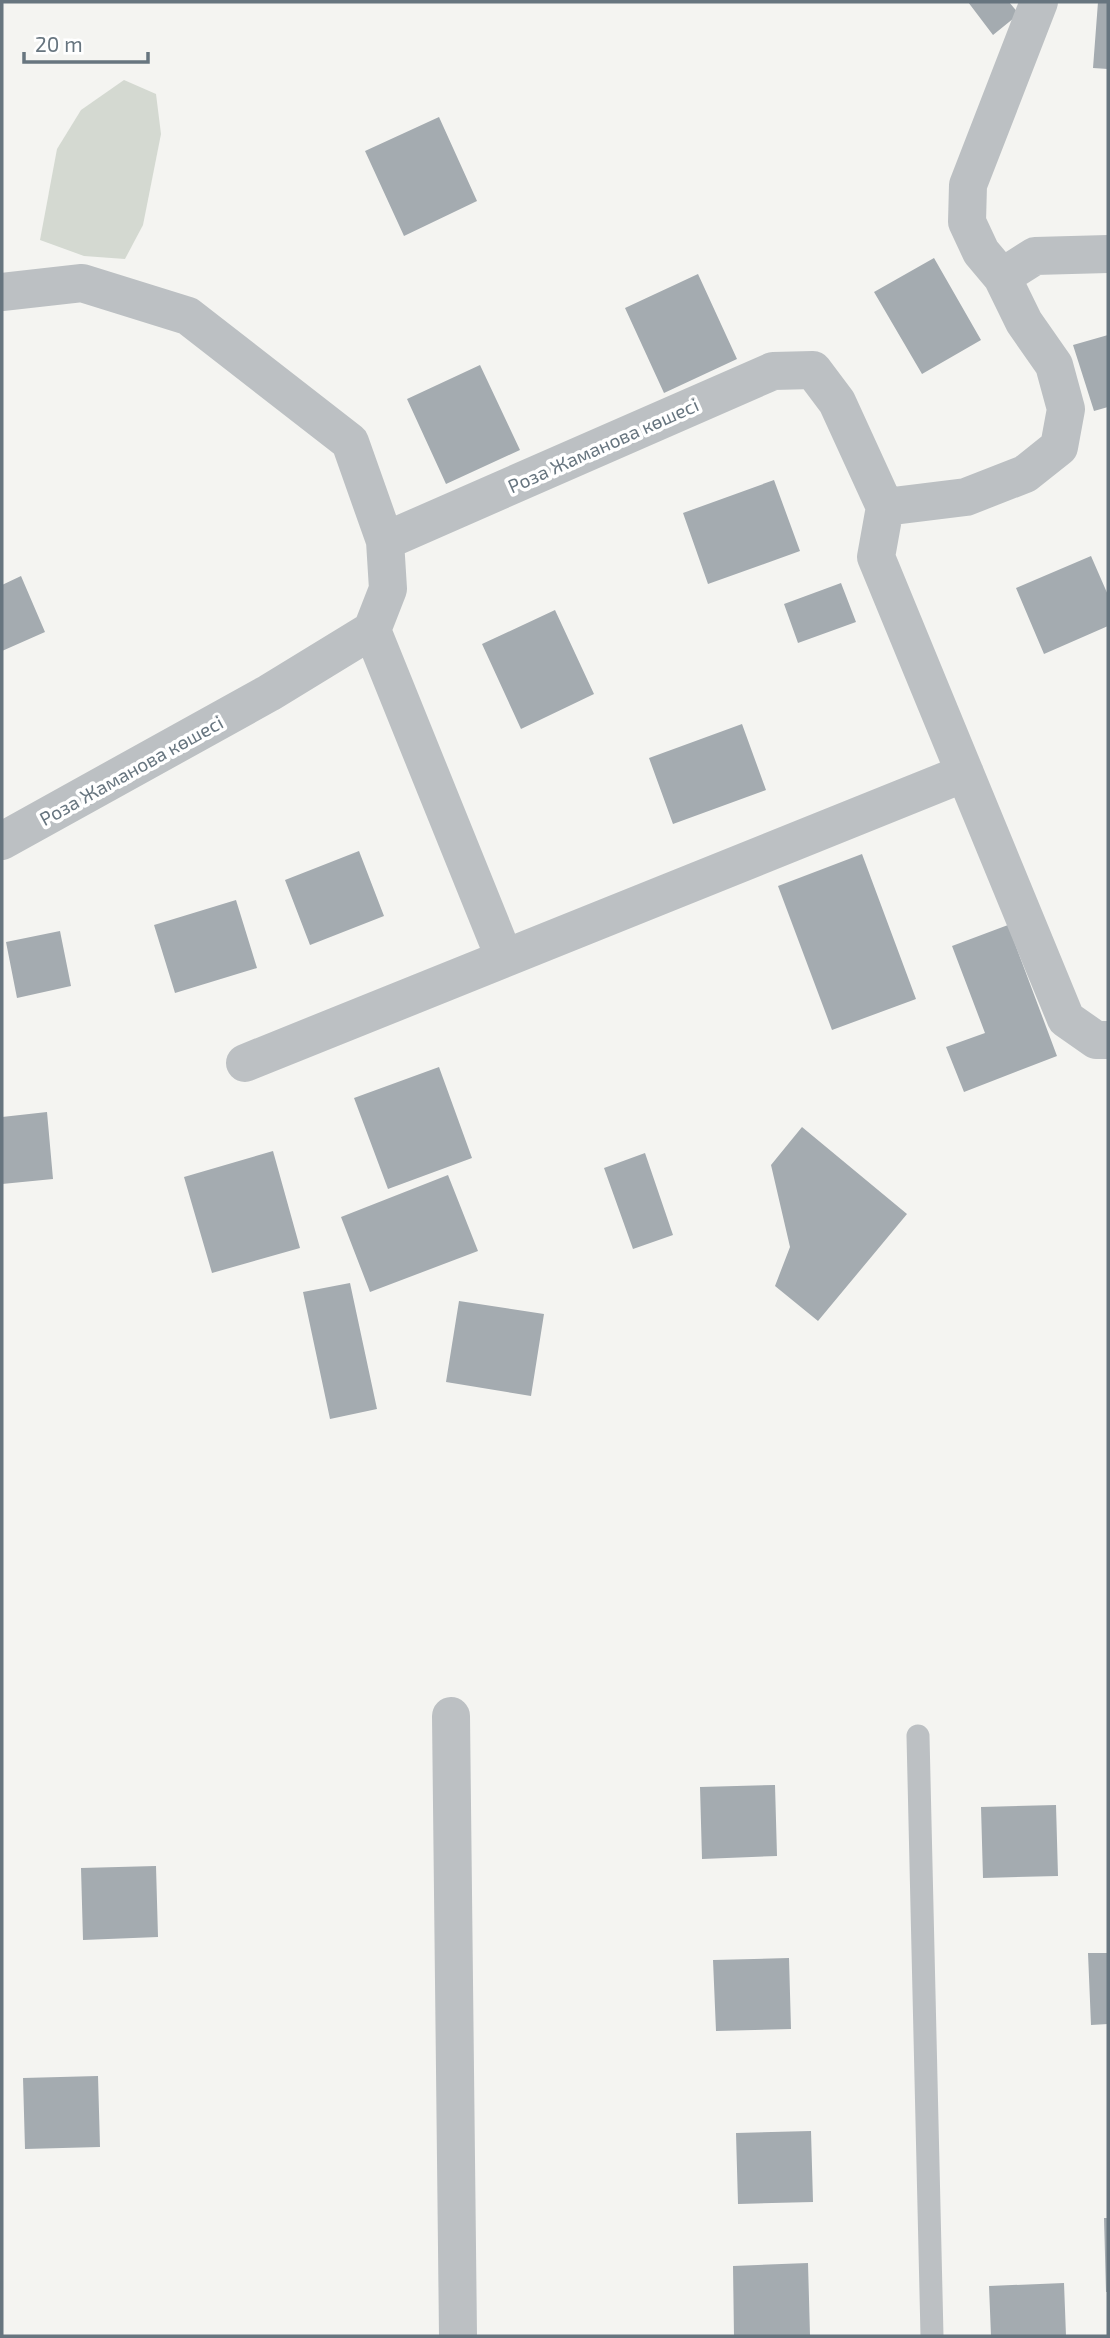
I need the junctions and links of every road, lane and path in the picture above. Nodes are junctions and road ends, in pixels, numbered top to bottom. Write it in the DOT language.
graph roads {
  1 [pos="1039,2"];
  2 [pos="1108,254"];
  3 [pos="1002,277"];
  4 [pos="2,292"];
  5 [pos="884,507"];
  6 [pos="385,541"];
  7 [pos="372,630"];
  8 [pos="965,773"];
  9 [pos="2,841"];
  10 [pos="504,957"];
  11 [pos="1108,1040"];
  12 [pos="245,1063"];
  13 [pos="451,1716"];
  14 [pos="918,1736"];
  15 [pos="458,2336"];
  16 [pos="932,2336"];
  1 -- 3 [label="street"];
  2 -- 3 [label="street"];
  3 -- 5 [label="street"];
  4 -- 6 [label="street"];
  5 -- 6 [label="street, Роза Жаманова көшесі"];
  5 -- 8 [label="street"];
  6 -- 7 [label="street"];
  7 -- 9 [label="street, Роза Жаманова көшесі"];
  7 -- 10 [label="street"];
  8 -- 10 [label="street"];
  8 -- 11 [label="street"];
  10 -- 12 [label="street"];
  13 -- 15 [label="street"];
  14 -- 16 [label="lane"];
}
